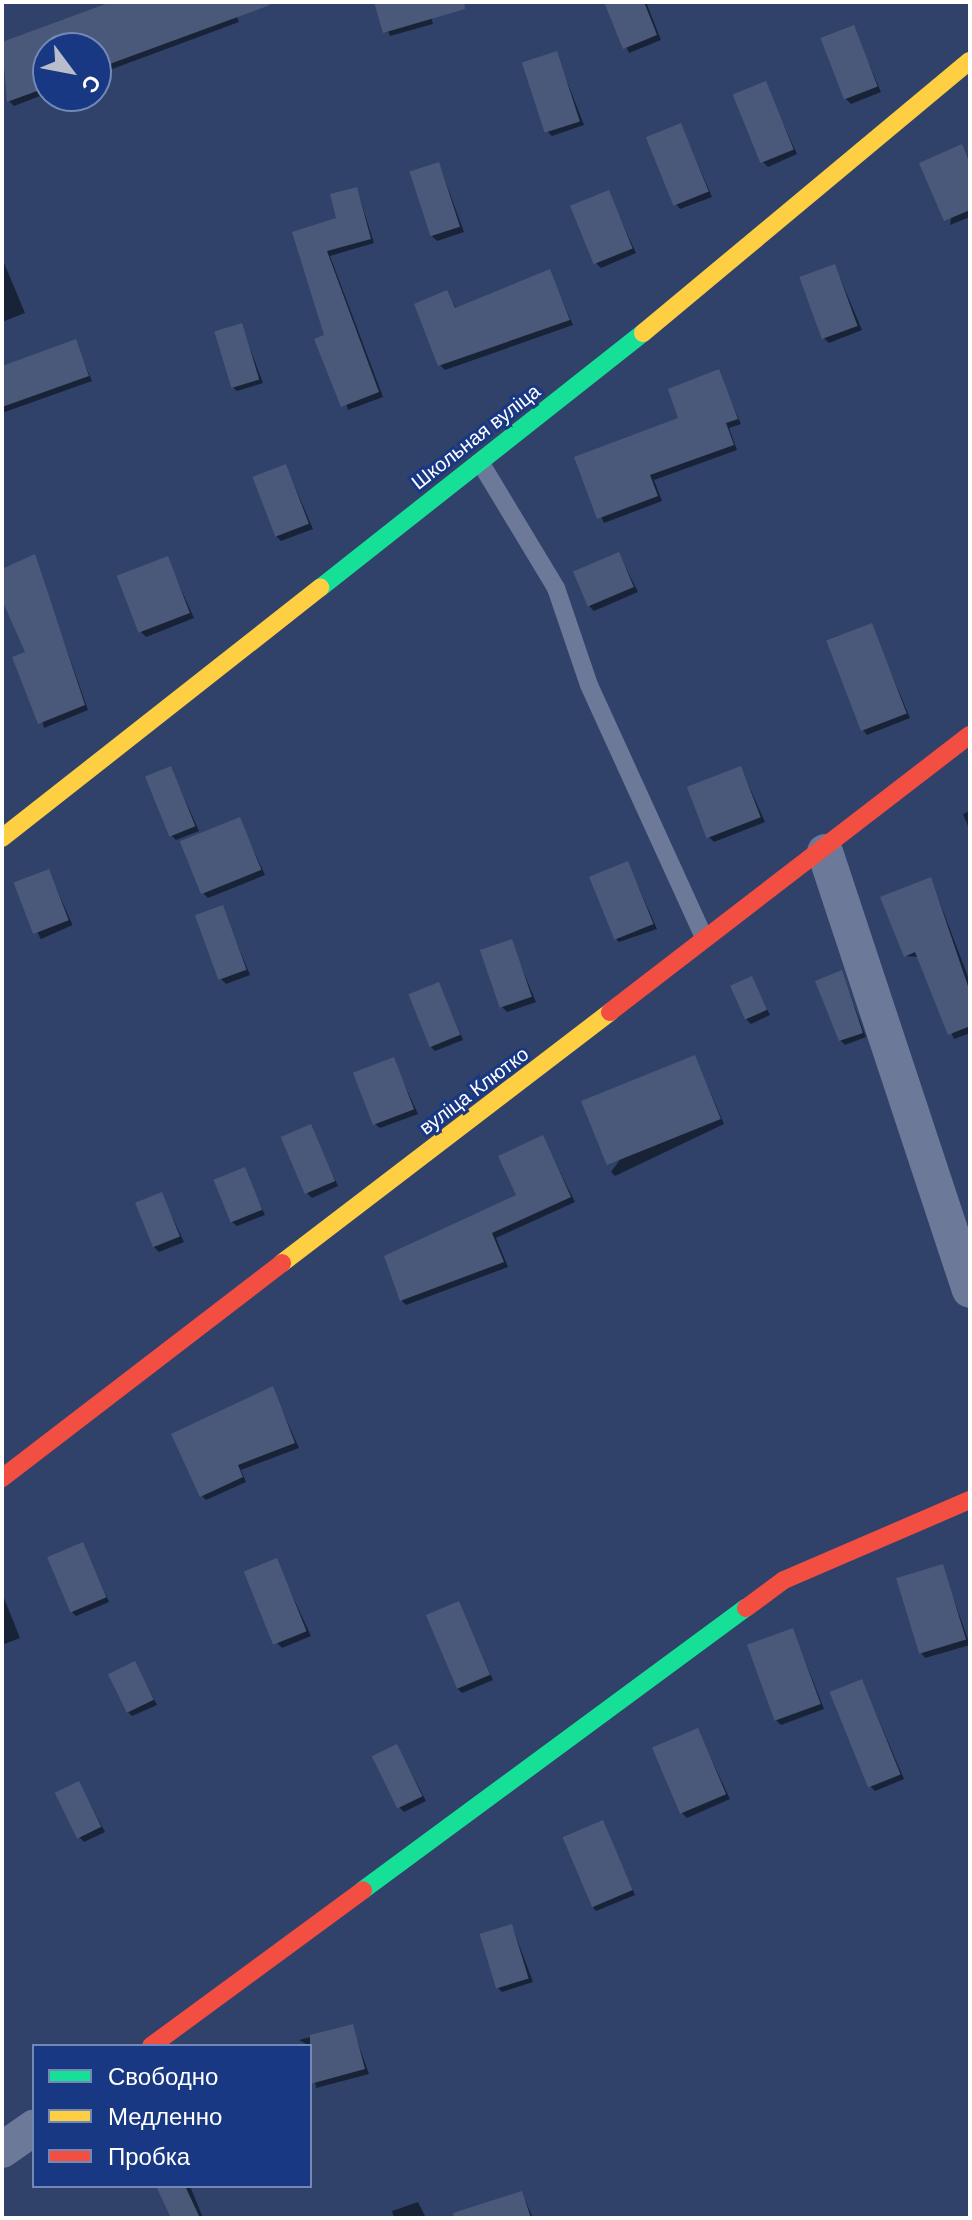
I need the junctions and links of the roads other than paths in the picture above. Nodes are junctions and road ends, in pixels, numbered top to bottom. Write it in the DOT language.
graph roads {
  1 [pos="970,61"];
  2 [pos="480,462"];
  3 [pos="970,735"];
  4 [pos="2,838"];
  5 [pos="825,852"];
  6 [pos="706,942"];
  7 [pos="970,1290"];
  8 [pos="2,1478"];
  9 [pos="970,1500"];
  10 [pos="154,2044"];
  11 [pos="32,2129"];
  12 [pos="2,2150"];
  1 -- 2 [label="street, Школьная вуліца"];
  2 -- 4 [label="street, Школьная вуліца"];
  2 -- 6 [label="lane"];
  3 -- 5 [label="street, вуліца Клютко"];
  5 -- 6 [label="street, вуліца Клютко"];
  5 -- 7 [label="street"];
  6 -- 8 [label="street, вуліца Клютко"];
  9 -- 10 [label="street"];
  11 -- 12 [label="street"];
}
